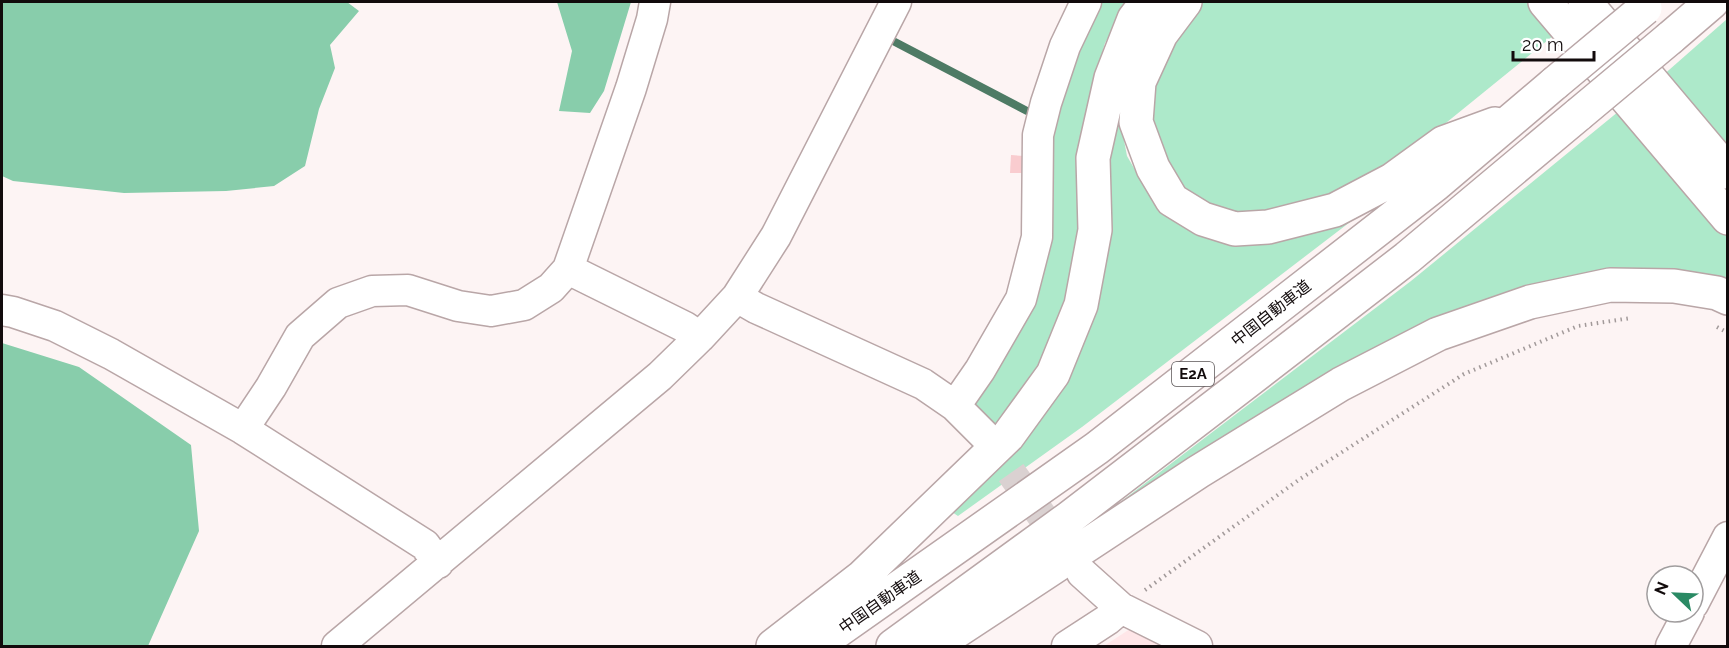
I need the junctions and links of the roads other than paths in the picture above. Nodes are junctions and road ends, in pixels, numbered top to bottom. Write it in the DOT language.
graph roads {
  1 [pos="655,2"];
  2 [pos="896,2"];
  3 [pos="1086,2"];
  4 [pos="1147,2"];
  5 [pos="1185,2"];
  6 [pos="1545,2"];
  7 [pos="1585,2"];
  8 [pos="1712,2"];
  9 [pos="1648,5"];
  10 [pos="1514,118"];
  11 [pos="1728,172"];
  12 [pos="1728,218"];
  13 [pos="568,269"];
  14 [pos="737,297"];
  15 [pos="2,310"];
  16 [pos="1720,311"];
  17 [pos="700,338"];
  18 [pos="955,406"];
  19 [pos="243,429"];
  20 [pos="985,436"];
  21 [pos="1728,537"];
  22 [pos="438,563"];
  23 [pos="1082,573"];
  24 [pos="1705,581"];
  25 [pos="1120,608"];
  26 [pos="1683,624"];
  27 [pos="337,646"];
  28 [pos="773,646"];
  29 [pos="816,646"];
  30 [pos="893,646"];
  31 [pos="934,646"];
  32 [pos="1066,646"];
  33 [pos="1197,646"];
  34 [pos="1671,646"];
  1 -- 13 [label="street"];
  2 -- 14 [label="street"];
  3 -- 18 [label="street"];
  4 -- 28 [label="highway"];
  5 -- 10 [label="highway"];
  6 -- 12 [label="highway"];
  7 -- 11 [label="highway"];
  8 -- 30 [label="highway, E2A, bridge"];
  9 -- 10 [label="highway, 中国自動車道 / E2A, bridge"];
  10 -- 29 [label="highway, 中国自動車道 / E2A"];
  13 -- 17 [label="street"];
  13 -- 19 [label="street"];
  14 -- 17 [label="street"];
  14 -- 18 [label="street"];
  15 -- 19 [label="street"];
  16 -- 31 [label="highway"];
  17 -- 22 [label="street"];
  18 -- 20 [label="street"];
  19 -- 22 [label="street"];
  21 -- 24 [label="street"];
  22 -- 27 [label="street"];
  23 -- 25 [label="street"];
  25 -- 32 [label="street"];
  25 -- 33 [label="street"];
  26 -- 34 [label="street"];
}
